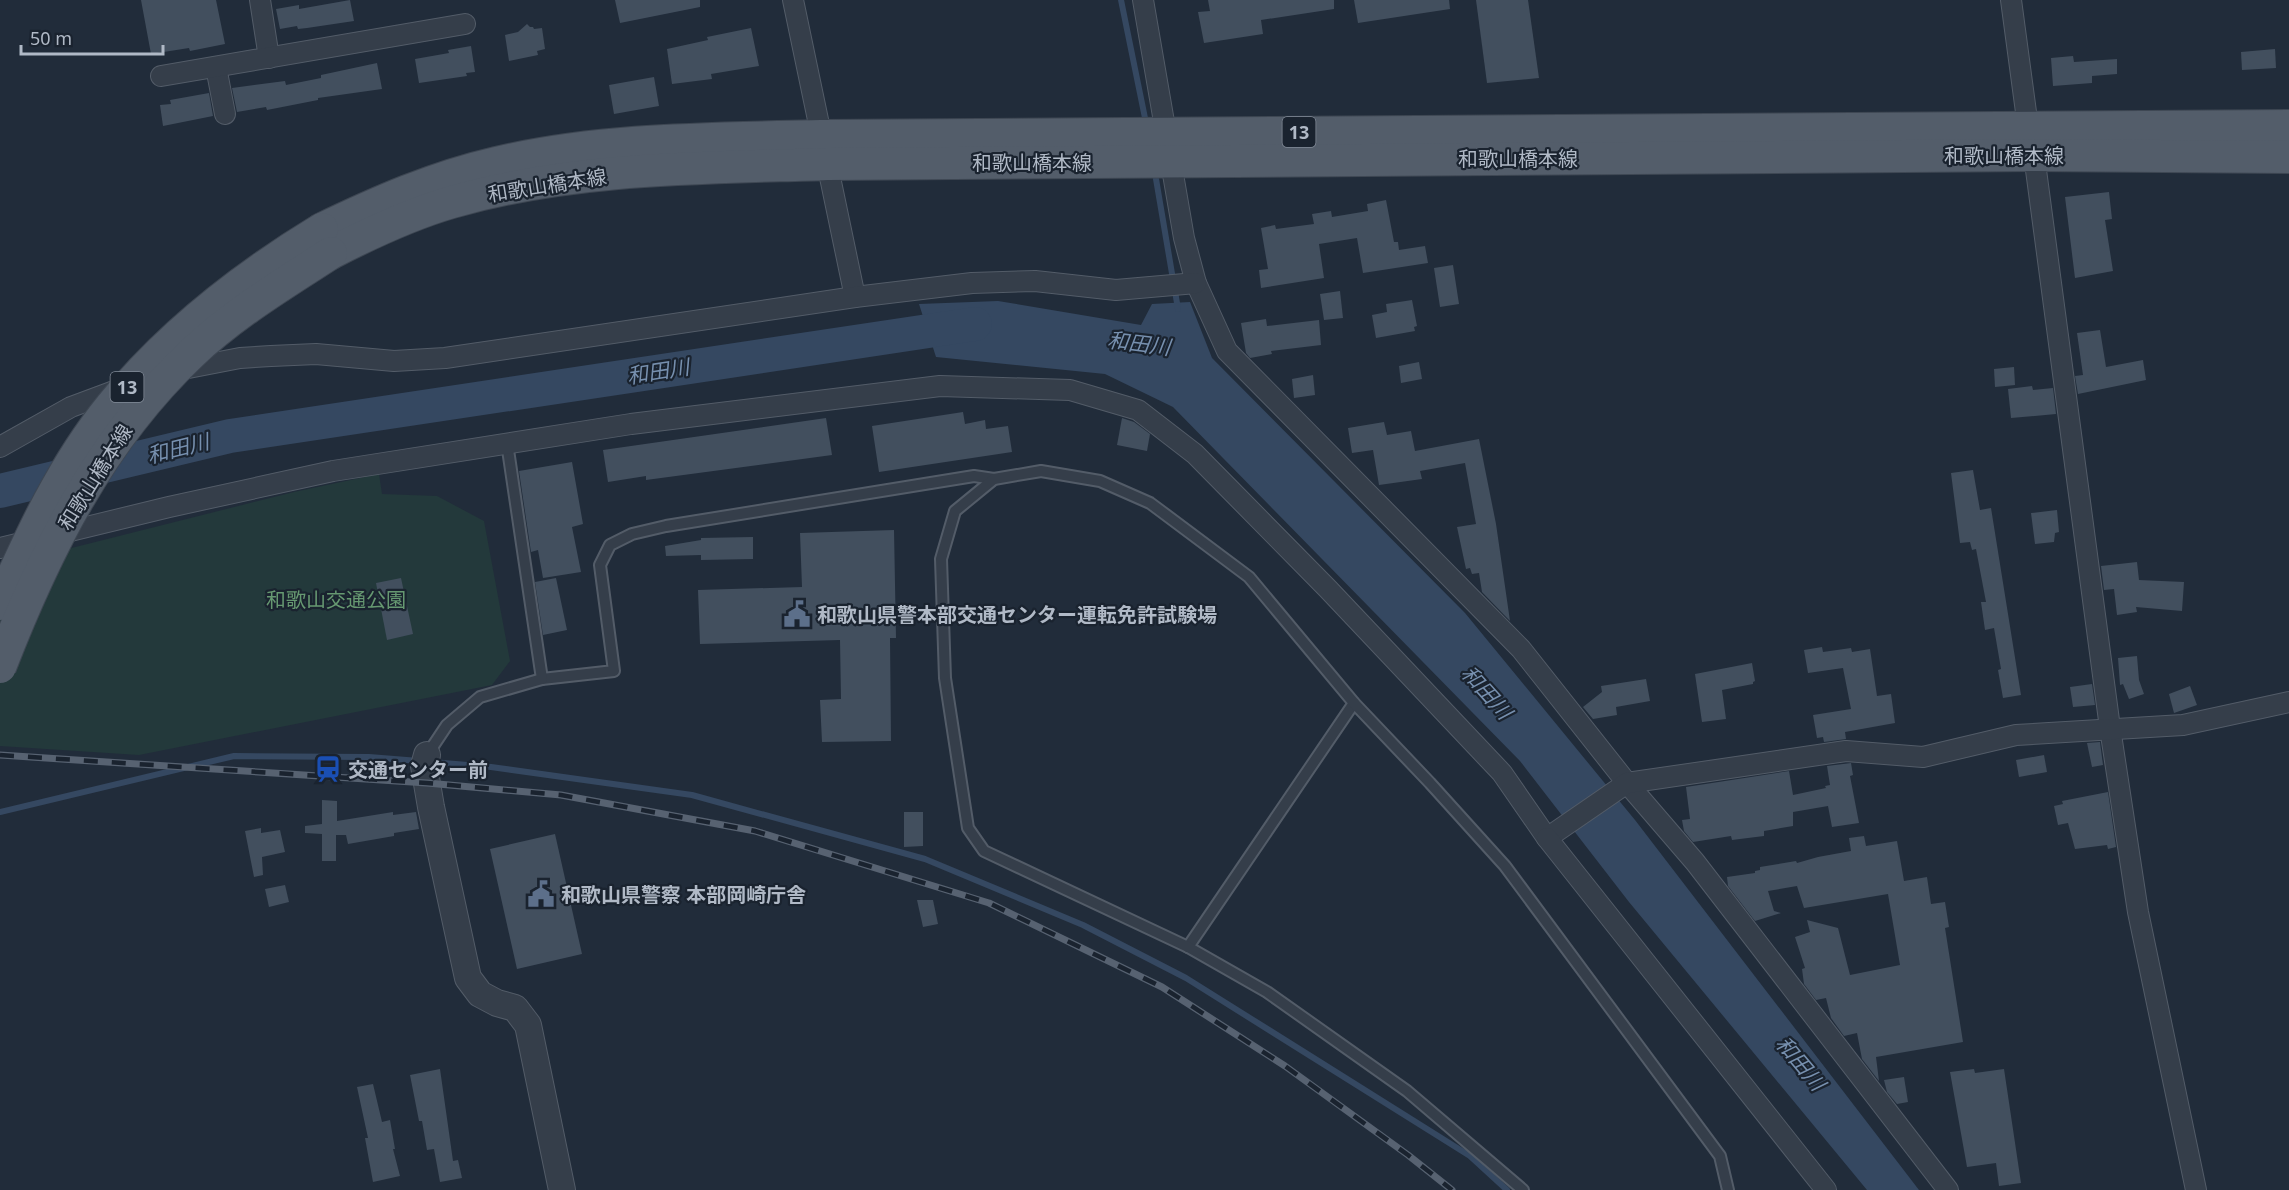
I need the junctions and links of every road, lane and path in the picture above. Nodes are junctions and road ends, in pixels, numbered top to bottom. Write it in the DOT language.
graph roads {
  1 [pos="260,0"];
  2 [pos="793,0"];
  3 [pos="1143,0"];
  4 [pos="2011,0"];
  5 [pos="465,24"];
  6 [pos="269,57"];
  7 [pos="216,67"];
  8 [pos="161,76"];
  9 [pos="225,114"];
  10 [pos="2289,126"];
  11 [pos="2031,141"];
  12 [pos="1168,147"];
  13 [pos="824,150"];
  14 [pos="2289,157"];
  15 [pos="327,241"];
  16 [pos="1196,283"];
  17 [pos="855,297"];
  18 [pos="507,443"];
  19 [pos="0,447"];
  20 [pos="994,479"];
  21 [pos="0,548"];
  22 [pos="0,604"];
  23 [pos="0,667"];
  24 [pos="542,679"];
  25 [pos="2289,702"];
  26 [pos="1354,703"];
  27 [pos="2110,728"];
  28 [pos="427,755"];
  29 [pos="1627,783"];
  30 [pos="1551,836"];
  31 [pos="1188,947"];
  32 [pos="562,1190"];
  33 [pos="1523,1190"];
  34 [pos="1728,1190"];
  35 [pos="1826,1190"];
  36 [pos="1948,1190"];
  37 [pos="2196,1190"];
  1 -- 6 [label="street"];
  2 -- 13 [label="street"];
  3 -- 12 [label="street"];
  4 -- 11 [label="street"];
  5 -- 6 [label="street"];
  6 -- 7 [label="street"];
  7 -- 8 [label="street"];
  7 -- 9 [label="street"];
  10 -- 11 [label="main road, 和歌山橋本線 / 13"];
  11 -- 12 [label="main road, 和歌山橋本線 / 13"];
  11 -- 14 [label="main road, 和歌山橋本線 / 13"];
  11 -- 27 [label="street"];
  12 -- 13 [label="main road, 和歌山橋本線 / 13"];
  12 -- 16 [label="street"];
  13 -- 15 [label="main road, 和歌山橋本線 / 13"];
  13 -- 17 [label="street"];
  15 -- 22 [label="main road, 和歌山橋本線 / 13, bridge"];
  15 -- 23 [label="main road, 和歌山橋本線 / 13, bridge"];
  16 -- 17 [label="street"];
  16 -- 29 [label="street"];
  17 -- 19 [label="street"];
  18 -- 21 [label="street"];
  18 -- 24 [label="lane"];
  18 -- 30 [label="street"];
  20 -- 24 [label="lane"];
  20 -- 26 [label="lane"];
  20 -- 31 [label="lane"];
  24 -- 28 [label="lane"];
  25 -- 27 [label="street"];
  26 -- 31 [label="lane"];
  26 -- 34 [label="lane"];
  27 -- 29 [label="street"];
  27 -- 37 [label="street"];
  28 -- 32 [label="street"];
  29 -- 30 [label="street"];
  29 -- 36 [label="street"];
  30 -- 35 [label="street"];
  31 -- 33 [label="lane"];
}
